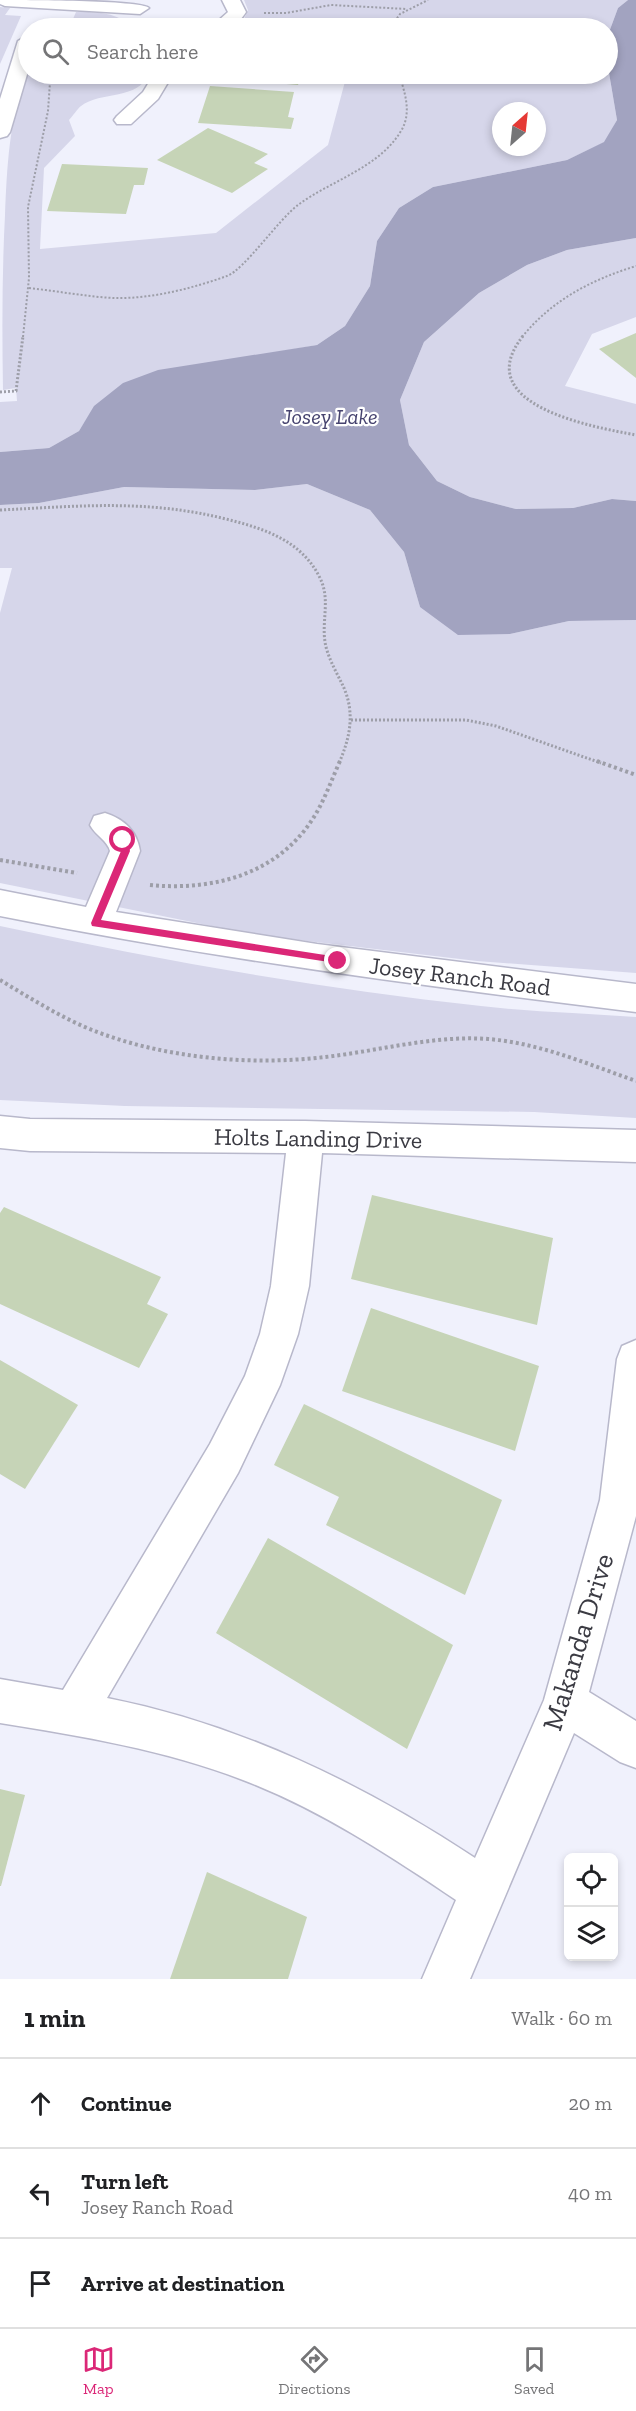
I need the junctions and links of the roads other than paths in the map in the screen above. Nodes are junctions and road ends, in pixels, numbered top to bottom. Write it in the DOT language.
graph roads {
  1 [pos="5,0"];
  2 [pos="45,1"];
  3 [pos="145,11"];
  4 [pos="37,18"];
  5 [pos="18,74"];
  6 [pos="157,84"];
  7 [pos="124,120"];
  8 [pos="0,132"];
  9 [pos="105,825"];
  10 [pos="0,903"];
  11 [pos="95,923"];
  12 [pos="636,998"];
  13 [pos="0,1132"];
  14 [pos="305,1137"];
  15 [pos="636,1146"];
  16 [pos="636,1359"];
  17 [pos="0,1701"];
  18 [pos="566,1702"];
  19 [pos="74,1713"];
  20 [pos="636,1746"];
  21 [pos="483,1891"];
  22 [pos="446,1979"];
  1 -- 2 [label="street"];
  2 -- 3 [label="street"];
  2 -- 4 [label="street"];
  5 -- 8 [label="street"];
  6 -- 7 [label="street"];
  9 -- 11 [label="street"];
  10 -- 11 [label="street, Josey Ranch Road"];
  11 -- 12 [label="street, Josey Ranch Road"];
  13 -- 14 [label="street, Holts Landing Drive"];
  14 -- 15 [label="street, Holts Landing Drive"];
  14 -- 19 [label="street"];
  16 -- 18 [label="street, Makanda Drive"];
  17 -- 19 [label="street"];
  18 -- 20 [label="street"];
  18 -- 21 [label="street, Makanda Drive"];
  19 -- 21 [label="street"];
  21 -- 22 [label="street, Makanda Drive"];
}
